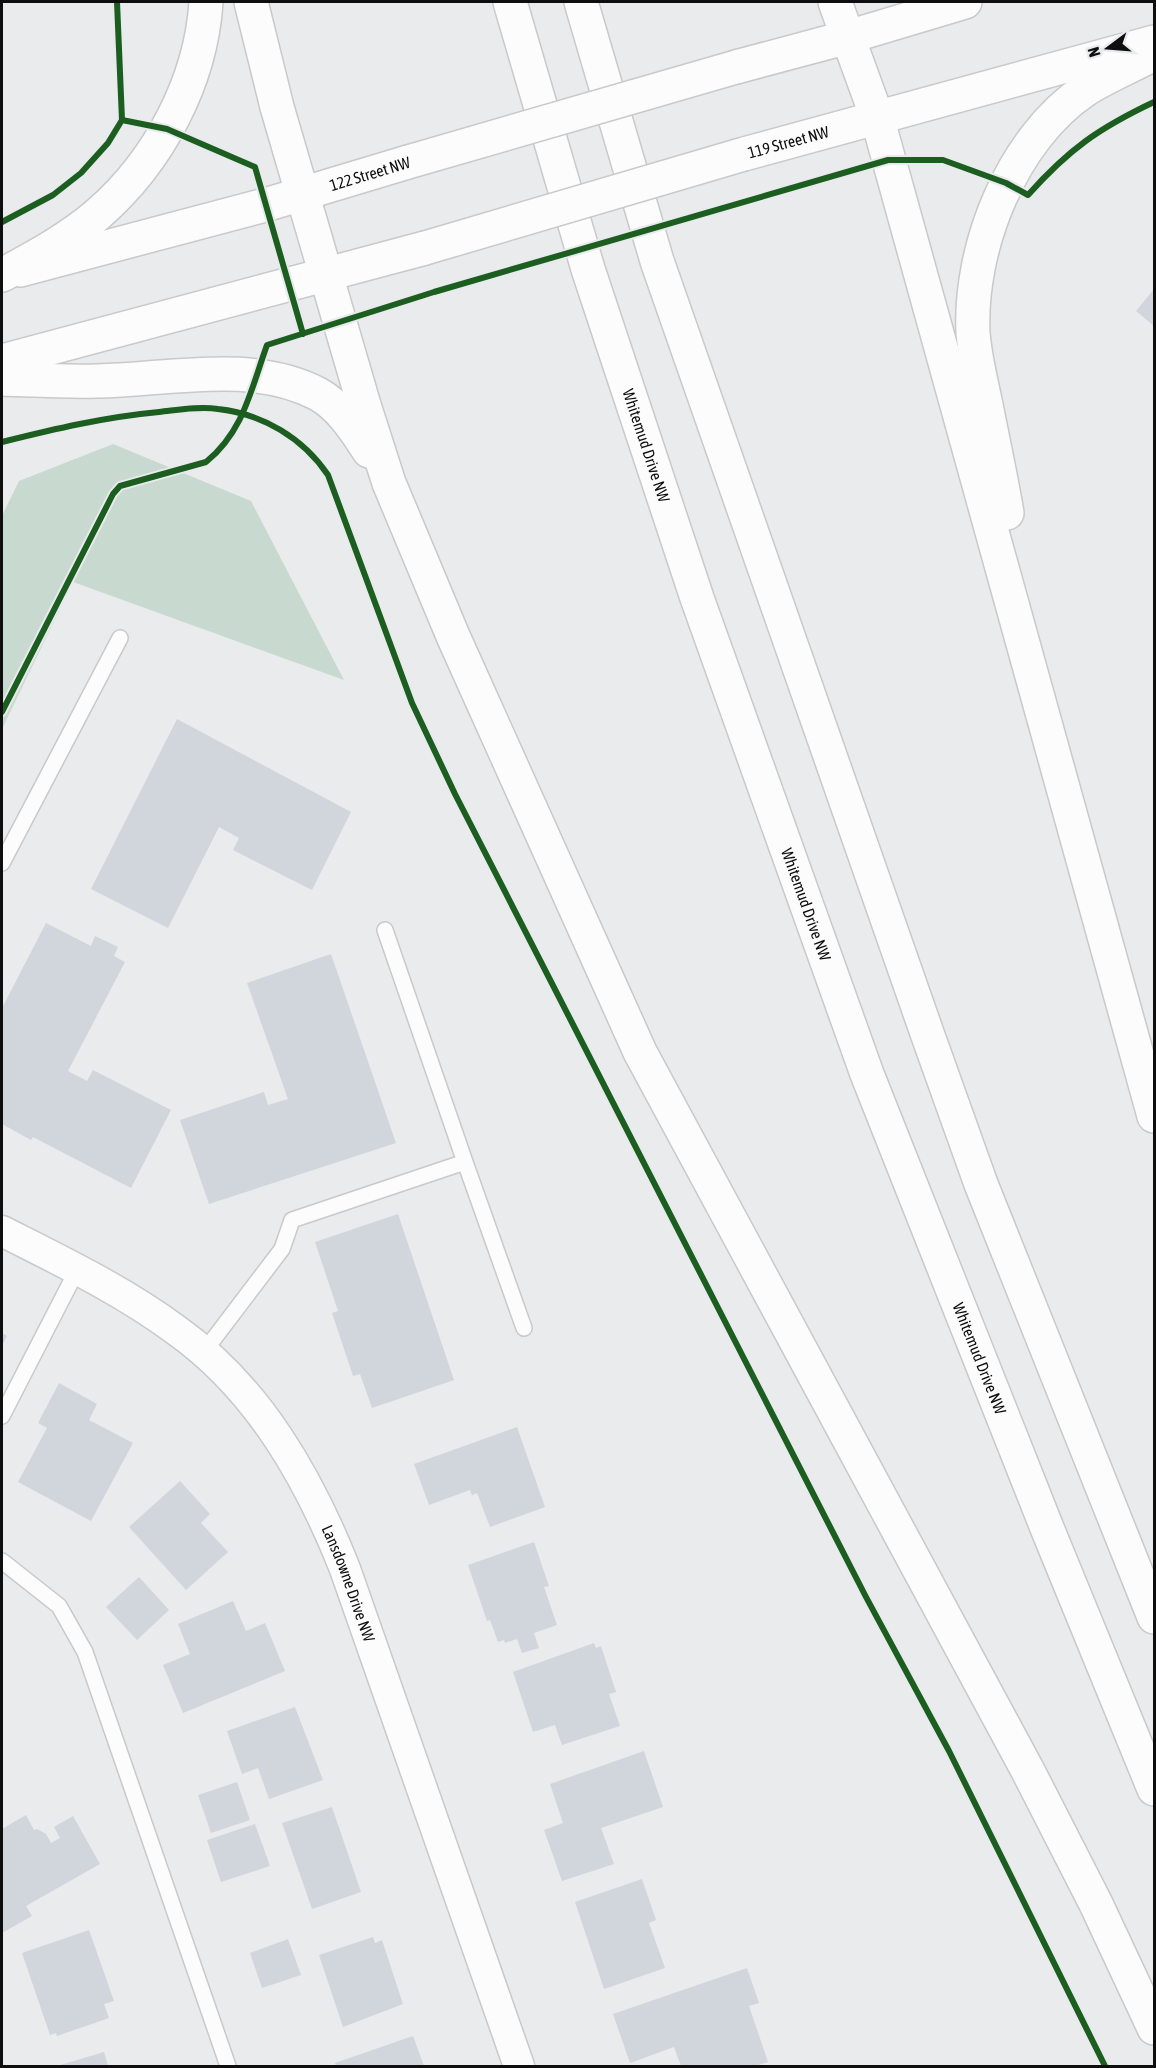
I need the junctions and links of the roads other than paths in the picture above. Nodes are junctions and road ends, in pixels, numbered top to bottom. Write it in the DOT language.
graph roads {
  1 [pos="207,2"];
  2 [pos="250,2"];
  3 [pos="510,2"];
  4 [pos="581,2"];
  5 [pos="835,2"];
  6 [pos="965,2"];
  7 [pos="848,37"];
  8 [pos="1155,42"];
  9 [pos="1155,54"];
  10 [pos="877,117"];
  11 [pos="302,194"];
  12 [pos="325,273"];
  13 [pos="2,275"];
  14 [pos="2,361"];
  15 [pos="2,379"];
  16 [pos="389,483"];
  17 [pos="120,638"];
  18 [pos="1041,710"];
  19 [pos="2,863"];
  20 [pos="385,930"];
  21 [pos="1155,1116"];
  22 [pos="465,1162"];
  23 [pos="2,1231"];
  24 [pos="77,1270"];
  25 [pos="524,1328"];
  26 [pos="203,1353"];
  27 [pos="2,1416"];
  28 [pos="2,1562"];
  29 [pos="1155,1617"];
  30 [pos="1155,1789"];
  31 [pos="1155,2028"];
  32 [pos="228,2067"];
  33 [pos="519,2067"];
  1 -- 13 [label="main road"];
  2 -- 11 [label="main road"];
  3 -- 30 [label="main road, Whitemud Drive NW"];
  4 -- 29 [label="main road"];
  5 -- 7 [label="main road"];
  6 -- 7 [label="main road"];
  7 -- 10 [label="main road"];
  7 -- 11 [label="main road, 122 Street NW, bridge"];
  8 -- 10 [label="main road, 119 Street NW"];
  9 -- 18 [label="main road"];
  10 -- 12 [label="main road, 119 Street NW, bridge"];
  10 -- 18 [label="main road"];
  11 -- 12 [label="main road"];
  11 -- 13 [label="main road, 122 Street NW"];
  12 -- 14 [label="main road"];
  12 -- 16 [label="main road"];
  15 -- 16 [label="main road"];
  16 -- 31 [label="main road"];
  17 -- 19 [label="lane"];
  18 -- 21 [label="main road"];
  20 -- 22 [label="lane"];
  22 -- 25 [label="lane"];
  22 -- 26 [label="lane"];
  23 -- 24 [label="street, Lansdowne Drive NW"];
  24 -- 26 [label="street, Lansdowne Drive NW"];
  24 -- 27 [label="lane"];
  26 -- 33 [label="street, Lansdowne Drive NW"];
  28 -- 32 [label="lane"];
}
